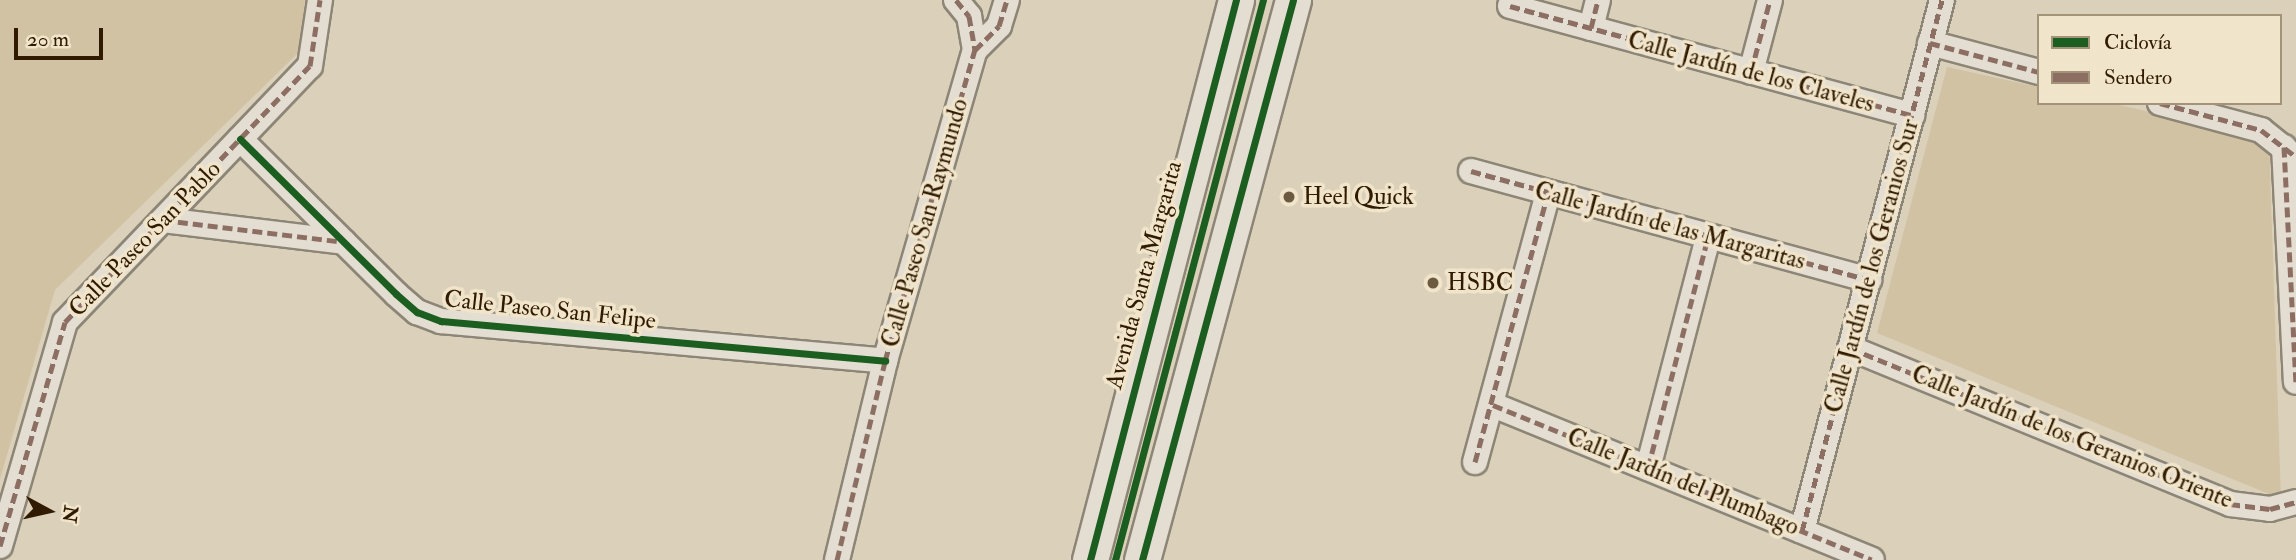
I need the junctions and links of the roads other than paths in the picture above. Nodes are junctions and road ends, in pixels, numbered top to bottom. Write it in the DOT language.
graph roads {
  1 [pos="320,0"];
  2 [pos="956,0"];
  3 [pos="1007,0"];
  4 [pos="1236,0"];
  5 [pos="1293,0"];
  6 [pos="1598,0"];
  7 [pos="1770,0"];
  8 [pos="1942,0"];
  9 [pos="1510,6"];
  10 [pos="1591,28"];
  11 [pos="1930,43"];
  12 [pos="975,50"];
  13 [pos="2037,71"];
  14 [pos="1751,72"];
  15 [pos="2167,105"];
  16 [pos="1912,116"];
  17 [pos="240,139"];
  18 [pos="2290,152"];
  19 [pos="1471,171"];
  20 [pos="1548,193"];
  21 [pos="163,220"];
  22 [pos="1708,237"];
  23 [pos="344,242"];
  24 [pos="1868,280"];
  25 [pos="2295,302"];
  26 [pos="1850,348"];
  27 [pos="885,361"];
  28 [pos="2296,367"];
  29 [pos="2296,382"];
  30 [pos="1493,405"];
  31 [pos="1475,462"];
  32 [pos="1648,468"];
  33 [pos="2296,502"];
  34 [pos="1802,531"];
  35 [pos="0,546"];
  36 [pos="838,560"];
  37 [pos="1090,560"];
  38 [pos="1142,560"];
  39 [pos="1872,560"];
  1 -- 17 [label="street, Calle Paseo San Pablo"];
  2 -- 12 [label="street, Calle Paseo San Raymundo"];
  3 -- 12 [label="street, Calle Paseo San Raymundo"];
  4 -- 37 [label="main road, Avenida Santa Margarita"];
  5 -- 38 [label="main road"];
  6 -- 10 [label="street"];
  7 -- 14 [label="street"];
  8 -- 11 [label="street, Calle Jardín de los Geranios Sur"];
  9 -- 10 [label="street, Calle Jardín de los Claveles"];
  10 -- 14 [label="street, Calle Jardín de los Claveles"];
  11 -- 13 [label="street"];
  11 -- 16 [label="street, Calle Jardín de los Geranios Sur"];
  12 -- 27 [label="street, Calle Paseo San Raymundo"];
  14 -- 16 [label="street, Calle Jardín de los Claveles"];
  15 -- 18 [label="street"];
  16 -- 24 [label="street, Calle Jardín de los Geranios Sur"];
  17 -- 21 [label="street, Calle Paseo San Pablo"];
  17 -- 23 [label="street, Calle Paseo San Felipe"];
  18 -- 25 [label="street"];
  19 -- 20 [label="street, Calle Jardín de las Margaritas"];
  20 -- 22 [label="street, Calle Jardín de las Margaritas"];
  20 -- 30 [label="street"];
  21 -- 23 [label="street"];
  21 -- 35 [label="street, Calle Paseo San Pablo"];
  22 -- 24 [label="street, Calle Jardín de las Margaritas"];
  22 -- 32 [label="street"];
  23 -- 27 [label="street, Calle Paseo San Felipe"];
  24 -- 26 [label="street, Calle Jardín de los Geranios Sur"];
  25 -- 28 [label="street"];
  26 -- 33 [label="street, Calle Jardín de los Geranios Oriente"];
  26 -- 34 [label="street, Calle Jardín de los Geranios Sur"];
  27 -- 36 [label="street, Calle Paseo San Raymundo"];
  28 -- 29 [label="street"];
  30 -- 31 [label="street"];
  30 -- 32 [label="street, Calle Jardín del Plumbago"];
  32 -- 34 [label="street, Calle Jardín del Plumbago"];
  34 -- 39 [label="street, Calle Jardín del Plumbago"];
}
